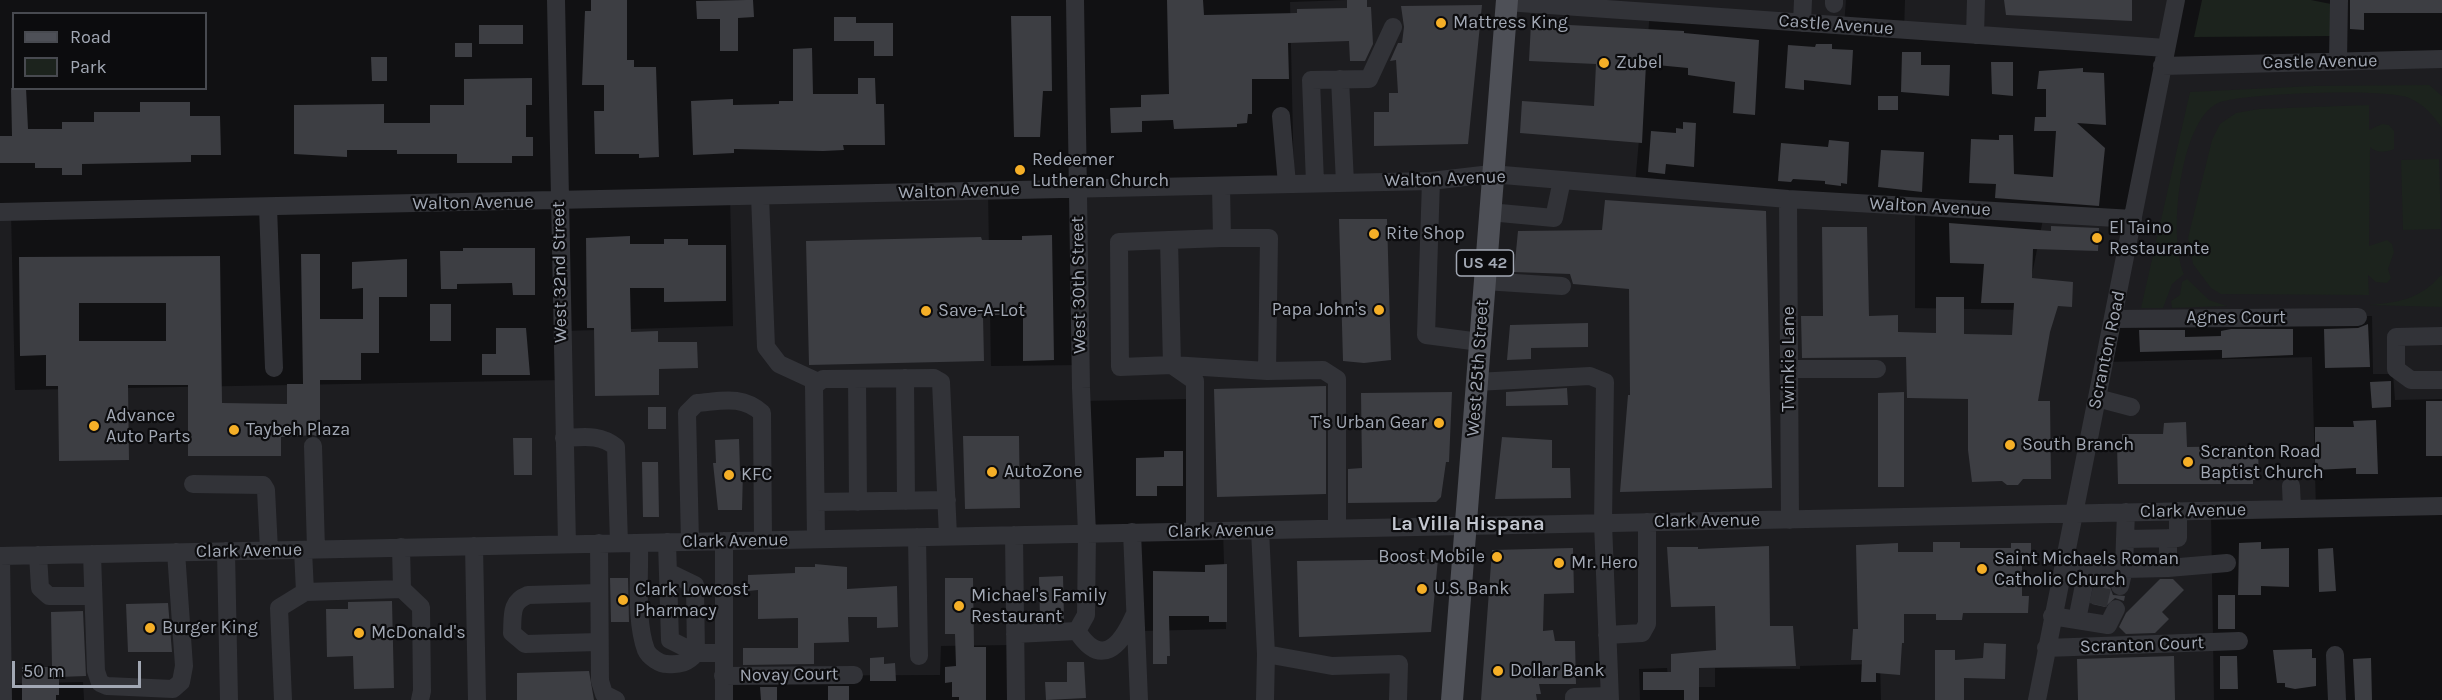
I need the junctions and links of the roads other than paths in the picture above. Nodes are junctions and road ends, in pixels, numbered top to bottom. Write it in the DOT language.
graph roads {
  1 [pos="556,0"];
  2 [pos="1075,0"];
  3 [pos="1803,0"];
  4 [pos="1976,0"];
  5 [pos="2176,0"];
  6 [pos="2339,0"];
  7 [pos="1506,1"];
  8 [pos="1714,8"];
  9 [pos="1802,23"];
  10 [pos="1393,27"];
  11 [pos="1975,35"];
  12 [pos="2164,57"];
  13 [pos="2442,59"];
  14 [pos="2338,61"];
  15 [pos="1340,79"];
  16 [pos="1281,116"];
  17 [pos="1491,174"];
  18 [pos="1562,180"];
  19 [pos="1431,181"];
  20 [pos="1315,183"];
  21 [pos="1345,183"];
  22 [pos="1287,184"];
  23 [pos="1221,186"];
  24 [pos="1077,188"];
  25 [pos="760,196"];
  26 [pos="1788,199"];
  27 [pos="559,202"];
  28 [pos="268,207"];
  29 [pos="0,212"];
  30 [pos="1489,212"];
  31 [pos="2133,219"];
  32 [pos="1222,238"];
  33 [pos="1169,240"];
  34 [pos="1484,281"];
  35 [pos="1562,286"];
  36 [pos="2358,317"];
  37 [pos="2113,319"];
  38 [pos="2442,336"];
  39 [pos="1480,342"];
  40 [pos="1172,365"];
  41 [pos="274,368"];
  42 [pos="1789,369"];
  43 [pos="1878,369"];
  44 [pos="1267,371"];
  45 [pos="905,378"];
  46 [pos="857,379"];
  47 [pos="2442,380"];
  48 [pos="818,382"];
  49 [pos="1476,382"];
  50 [pos="2097,398"];
  51 [pos="2131,407"];
  52 [pos="564,438"];
  53 [pos="313,446"];
  54 [pos="193,484"];
  55 [pos="2291,486"];
  56 [pos="947,500"];
  57 [pos="906,501"];
  58 [pos="816,502"];
  59 [pos="858,502"];
  60 [pos="2442,506"];
  61 [pos="2292,509"];
  62 [pos="2178,511"];
  63 [pos="2126,512"];
  64 [pos="2073,513"];
  65 [pos="1790,520"];
  66 [pos="1647,522"];
  67 [pos="1603,523"];
  68 [pos="1467,525"];
  69 [pos="1337,528"];
  70 [pos="1260,530"];
  71 [pos="1195,531"];
  72 [pos="1132,532"];
  73 [pos="1087,534"];
  74 [pos="1014,535"];
  75 [pos="948,536"];
  76 [pos="917,537"];
  77 [pos="2168,538"];
  78 [pos="816,539"];
  79 [pos="2125,539"];
  80 [pos="763,540"];
  81 [pos="724,541"];
  82 [pos="668,542"];
  83 [pos="690,542"];
  84 [pos="599,543"];
  85 [pos="619,543"];
  86 [pos="639,543"];
  87 [pos="567,544"];
  88 [pos="474,546"];
  89 [pos="401,547"];
  90 [pos="310,549"];
  91 [pos="269,550"];
  92 [pos="226,551"];
  93 [pos="176,552"];
  94 [pos="92,554"];
  95 [pos="38,555"];
  96 [pos="0,556"];
  97 [pos="2063,561"];
  98 [pos="2227,563"];
  99 [pos="2168,568"];
  100 [pos="668,572"];
  101 [pos="2108,574"];
  102 [pos="402,589"];
  103 [pos="305,592"];
  104 [pos="600,593"];
  105 [pos="93,596"];
  106 [pos="2116,609"];
  107 [pos="1135,612"];
  108 [pos="2052,616"];
  109 [pos="2090,616"];
  110 [pos="1077,630"];
  111 [pos="1015,634"];
  112 [pos="1607,635"];
  113 [pos="2239,641"];
  114 [pos="600,642"];
  115 [pos="2046,648"];
  116 [pos="696,653"];
  117 [pos="723,653"];
  118 [pos="1266,654"];
  119 [pos="2336,655"];
  120 [pos="919,656"];
  121 [pos="854,675"];
  122 [pos="723,676"];
  123 [pos="1610,698"];
  124 [pos="3,700"];
  125 [pos="229,700"];
  126 [pos="283,700"];
  127 [pos="420,700"];
  128 [pos="477,700"];
  129 [pos="616,700"];
  130 [pos="724,700"];
  131 [pos="1016,700"];
  132 [pos="1139,700"];
  133 [pos="1265,700"];
  134 [pos="1398,700"];
  135 [pos="1452,700"];
  136 [pos="1574,700"];
  137 [pos="2037,700"];
  138 [pos="2337,700"];
  1 -- 27 [label="street, West 32nd Street"];
  2 -- 24 [label="street, West 30th Street"];
  3 -- 9 [label="street"];
  4 -- 11 [label="street"];
  5 -- 12 [label="street, Scranton Road"];
  6 -- 14 [label="street"];
  7 -- 8 [label="street, Castle Avenue"];
  7 -- 17 [label="main road, West 25th Street / US 42"];
  8 -- 9 [label="street, Castle Avenue"];
  9 -- 11 [label="street, Castle Avenue"];
  10 -- 15 [label="street"];
  11 -- 12 [label="street, Castle Avenue"];
  12 -- 14 [label="street, Castle Avenue"];
  12 -- 31 [label="street, Scranton Road"];
  13 -- 14 [label="street, Castle Avenue"];
  15 -- 20 [label="street"];
  15 -- 21 [label="street"];
  16 -- 22 [label="street"];
  17 -- 18 [label="street, Walton Avenue"];
  17 -- 19 [label="street, Walton Avenue"];
  17 -- 30 [label="main road, West 25th Street / US 42"];
  18 -- 26 [label="street, Walton Avenue"];
  18 -- 30 [label="street"];
  19 -- 21 [label="street, Walton Avenue"];
  19 -- 39 [label="street"];
  20 -- 21 [label="street, Walton Avenue"];
  20 -- 22 [label="street, Walton Avenue"];
  22 -- 23 [label="street, Walton Avenue"];
  23 -- 24 [label="street, Walton Avenue"];
  23 -- 32 [label="street"];
  24 -- 25 [label="street, Walton Avenue"];
  24 -- 73 [label="street, West 30th Street"];
  25 -- 27 [label="street, Walton Avenue"];
  25 -- 48 [label="street"];
  26 -- 31 [label="street, Walton Avenue"];
  26 -- 42 [label="street, Twinkie Lane"];
  27 -- 28 [label="street, Walton Avenue"];
  27 -- 52 [label="street, West 32nd Street"];
  28 -- 29 [label="street, Walton Avenue"];
  28 -- 41 [label="street"];
  30 -- 34 [label="main road, West 25th Street / US 42"];
  31 -- 37 [label="street, Scranton Road"];
  32 -- 33 [label="street"];
  32 -- 44 [label="street"];
  33 -- 40 [label="street"];
  33 -- 40 [label="street"];
  34 -- 35 [label="street"];
  34 -- 39 [label="main road, West 25th Street / US 42"];
  36 -- 37 [label="street, Agnes Court"];
  37 -- 50 [label="street, Scranton Road"];
  38 -- 47 [label="street"];
  39 -- 49 [label="main road, West 25th Street / US 42"];
  40 -- 44 [label="street"];
  40 -- 71 [label="street"];
  42 -- 43 [label="street"];
  42 -- 65 [label="street, Twinkie Lane"];
  44 -- 69 [label="street"];
  45 -- 46 [label="street"];
  45 -- 56 [label="street"];
  45 -- 57 [label="street"];
  46 -- 48 [label="street"];
  46 -- 59 [label="street"];
  48 -- 58 [label="street"];
  49 -- 67 [label="street"];
  49 -- 68 [label="main road, West 25th Street / US 42"];
  50 -- 51 [label="street"];
  50 -- 64 [label="street, Scranton Road"];
  52 -- 85 [label="street"];
  52 -- 87 [label="street, West 32nd Street"];
  53 -- 90 [label="street"];
  54 -- 91 [label="street"];
  55 -- 61 [label="street"];
  56 -- 57 [label="street"];
  56 -- 75 [label="street"];
  57 -- 59 [label="street"];
  58 -- 59 [label="street"];
  58 -- 78 [label="street"];
  60 -- 61 [label="street, Clark Avenue"];
  61 -- 62 [label="street, Clark Avenue"];
  62 -- 63 [label="street, Clark Avenue"];
  62 -- 77 [label="street"];
  63 -- 64 [label="street, Clark Avenue"];
  63 -- 79 [label="street"];
  64 -- 65 [label="street, Clark Avenue"];
  64 -- 97 [label="street, Scranton Road"];
  65 -- 66 [label="street, Clark Avenue"];
  66 -- 67 [label="street, Clark Avenue"];
  66 -- 112 [label="street"];
  67 -- 68 [label="street, Clark Avenue"];
  67 -- 112 [label="street"];
  68 -- 69 [label="street, Clark Avenue"];
  68 -- 135 [label="main road, West 25th Street / US 42"];
  69 -- 70 [label="street, Clark Avenue"];
  70 -- 71 [label="street, Clark Avenue"];
  70 -- 118 [label="street"];
  71 -- 72 [label="street, Clark Avenue"];
  72 -- 73 [label="street, Clark Avenue"];
  72 -- 107 [label="street"];
  73 -- 74 [label="street, Clark Avenue"];
  73 -- 110 [label="street, West 30th Street"];
  74 -- 75 [label="street, Clark Avenue"];
  74 -- 111 [label="street"];
  75 -- 76 [label="street, Clark Avenue"];
  76 -- 78 [label="street, Clark Avenue"];
  76 -- 120 [label="street"];
  77 -- 79 [label="street"];
  77 -- 99 [label="street"];
  78 -- 80 [label="street, Clark Avenue"];
  79 -- 101 [label="street"];
  80 -- 81 [label="street, Clark Avenue"];
  80 -- 83 [label="street"];
  81 -- 83 [label="street, Clark Avenue"];
  81 -- 117 [label="street"];
  82 -- 83 [label="street, Clark Avenue"];
  82 -- 86 [label="street, Clark Avenue"];
  82 -- 100 [label="street"];
  84 -- 85 [label="street, Clark Avenue"];
  84 -- 87 [label="street, Clark Avenue"];
  84 -- 104 [label="street"];
  85 -- 86 [label="street, Clark Avenue"];
  86 -- 116 [label="street"];
  87 -- 88 [label="street, Clark Avenue"];
  88 -- 89 [label="street, Clark Avenue"];
  88 -- 128 [label="street"];
  89 -- 90 [label="street, Clark Avenue"];
  89 -- 102 [label="street"];
  90 -- 91 [label="street, Clark Avenue"];
  90 -- 103 [label="street"];
  91 -- 92 [label="street, Clark Avenue"];
  92 -- 93 [label="street, Clark Avenue"];
  92 -- 125 [label="street"];
  93 -- 94 [label="street, Clark Avenue"];
  93 -- 105 [label="street"];
  94 -- 95 [label="street, Clark Avenue"];
  94 -- 105 [label="street"];
  95 -- 96 [label="street, Clark Avenue"];
  95 -- 105 [label="street"];
  96 -- 124 [label="street"];
  97 -- 101 [label="street"];
  97 -- 108 [label="street, Scranton Road"];
  98 -- 99 [label="street"];
  99 -- 101 [label="street"];
  100 -- 116 [label="street"];
  100 -- 116 [label="street"];
  101 -- 109 [label="street"];
  102 -- 103 [label="street"];
  102 -- 127 [label="street"];
  103 -- 126 [label="street"];
  104 -- 114 [label="street"];
  104 -- 114 [label="street"];
  106 -- 109 [label="street"];
  107 -- 110 [label="street"];
  107 -- 132 [label="street"];
  108 -- 109 [label="street"];
  108 -- 115 [label="street, Scranton Road"];
  110 -- 111 [label="street"];
  111 -- 131 [label="street"];
  112 -- 123 [label="street"];
  113 -- 115 [label="street, Scranton Court"];
  114 -- 129 [label="street"];
  115 -- 137 [label="street, Scranton Road"];
  116 -- 117 [label="street"];
  117 -- 122 [label="street"];
  118 -- 133 [label="street"];
  118 -- 134 [label="street"];
  119 -- 138 [label="street"];
  121 -- 122 [label="street, Novay Court"];
  122 -- 130 [label="street"];
  123 -- 136 [label="street"];
}
